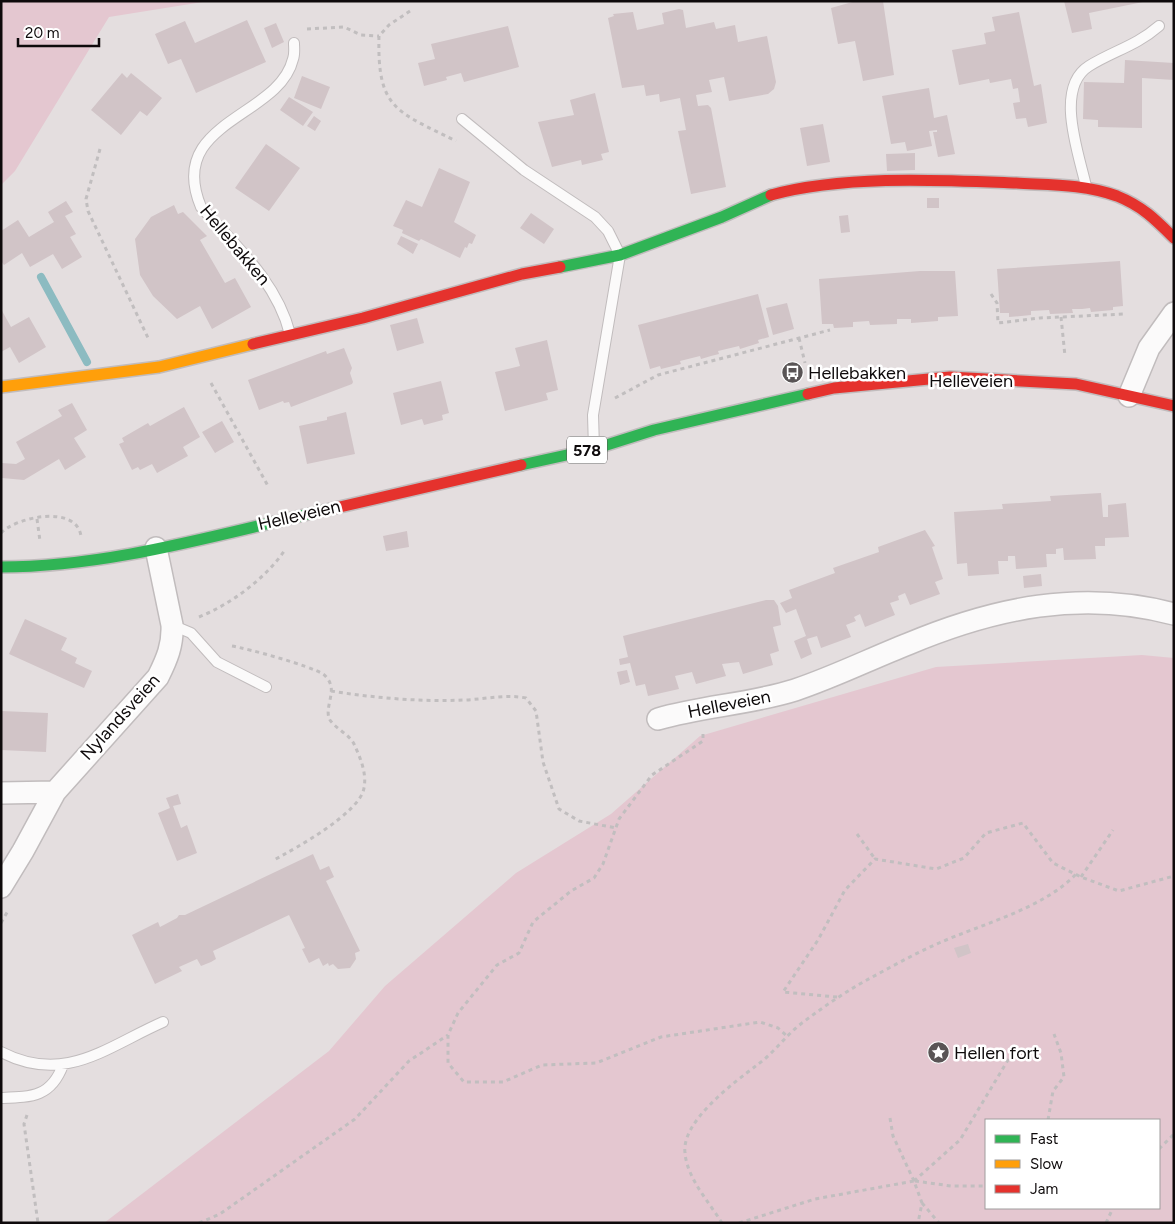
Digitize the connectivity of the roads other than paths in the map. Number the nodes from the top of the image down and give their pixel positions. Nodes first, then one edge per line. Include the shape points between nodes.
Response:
1 (1159, 26) dead end
2 (294, 44) dead end
3 (462, 119) dead end
4 (1086, 187) junction
5 (1174, 238) edge
6 (620, 255) junction
7 (1174, 313) edge
8 (290, 335) junction
9 (1, 387) edge
10 (1129, 396) junction
11 (1174, 406) edge
12 (594, 449) junction
13 (156, 548) junction
14 (1, 567) edge
15 (1174, 614) edge
16 (172, 625) junction
17 (266, 687) dead end
18 (658, 719) dead end
19 (55, 792) junction
20 (1, 793) edge
21 (1, 887) edge
22 (163, 1022) dead end
23 (1, 1052) edge
24 (63, 1065) junction
25 (1, 1098) edge

1 - 4 lane via 1134,45 1088,66 1074,82 1071,113
2 - 8 lane, Hellebakken via 294,59 278,85 225,124 209,141 195,166 194,179 201,207 268,284 285,315
3 - 6 lane via 524,170 595,217 608,231
4 - 5 street via 1142,208
4 - 6 street via 968,181 802,187 769,196
6 - 8 street via 522,274
6 - 12 lane via 593,415
7 - 10 street via 1149,348
8 - 9 street via 124,372
10 - 11 street, Helleveien / 578
10 - 12 street, Helleveien / 578 via 1076,384 950,377 834,388 654,430
12 - 13 street, Helleveien / 578
13 - 14 street, Helleveien / 578 via 86,562
13 - 16 street, Nylandsveien
15 - 18 street, Helleveien via 1087,601 1042,604 1002,612 909,643 793,691
16 - 17 lane via 191,633 217,662
16 - 19 street, Nylandsveien via 169,656 158,677
19 - 20 street
19 - 21 street, Nylandsveien
22 - 24 lane via 85,1059
23 - 24 lane via 32,1064
24 - 25 lane via 52,1085 32,1097

